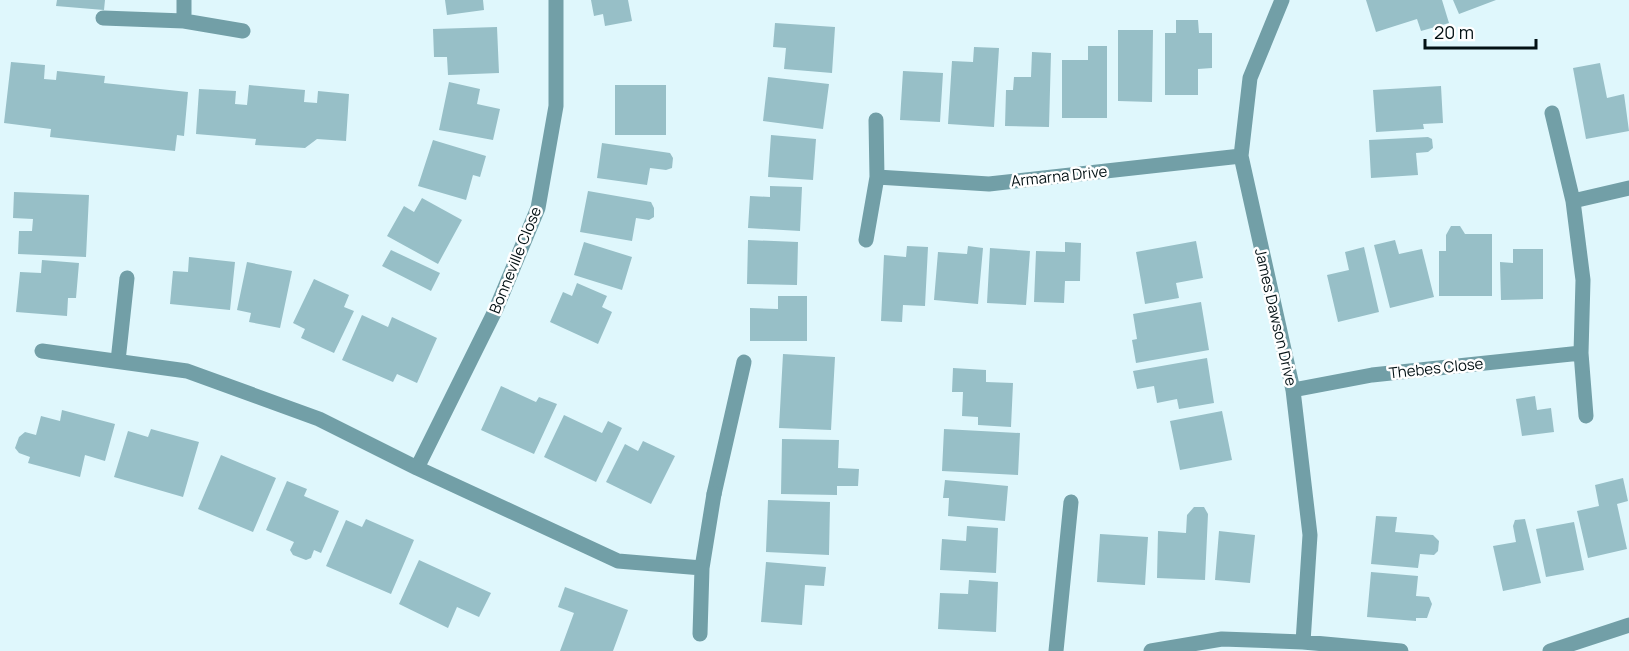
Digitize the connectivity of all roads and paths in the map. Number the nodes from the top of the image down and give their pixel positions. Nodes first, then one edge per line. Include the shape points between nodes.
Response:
1 (184, 0) edge
2 (556, 0) edge
3 (1282, 0) edge
4 (104, 18) dead end
5 (184, 21) junction
6 (243, 31) dead end
7 (1552, 113) dead end
8 (876, 120) dead end
9 (1241, 156) junction
10 (877, 177) junction
11 (1629, 188) edge
12 (1573, 201) junction
13 (866, 240) dead end
14 (128, 278) dead end
15 (42, 351) dead end
16 (1581, 353) junction
17 (118, 362) junction
18 (744, 362) dead end
19 (1293, 390) junction
20 (1586, 416) dead end
21 (417, 468) junction
22 (1071, 502) dead end
23 (702, 568) junction
24 (1629, 625) edge
25 (700, 634) dead end
26 (1304, 642) junction
27 (1569, 648) edge
28 (1056, 651) edge
29 (1151, 651) edge
30 (1401, 651) edge
31 (1550, 651) edge

1 - 5 street
2 - 21 street, Bonneville Close via 556,106 538,208 496,309
3 - 9 street, James Dawson Drive via 1250,78
4 - 5 street
5 - 6 street
7 - 12 street
8 - 10 street
9 - 10 street, Armarna Drive via 989,183
9 - 19 street, James Dawson Drive
10 - 13 street
11 - 12 street
12 - 16 street via 1583,280
14 - 17 street
15 - 17 street
16 - 19 street, Thebes Close via 1372,375
16 - 20 street
17 - 21 street via 187,370 319,419
18 - 23 street via 714,494
19 - 26 street, James Dawson Drive via 1310,536
21 - 23 street via 618,561
22 - 28 street
23 - 25 street
24 - 27 street
26 - 29 street via 1222,639
26 - 30 street
27 - 31 street

